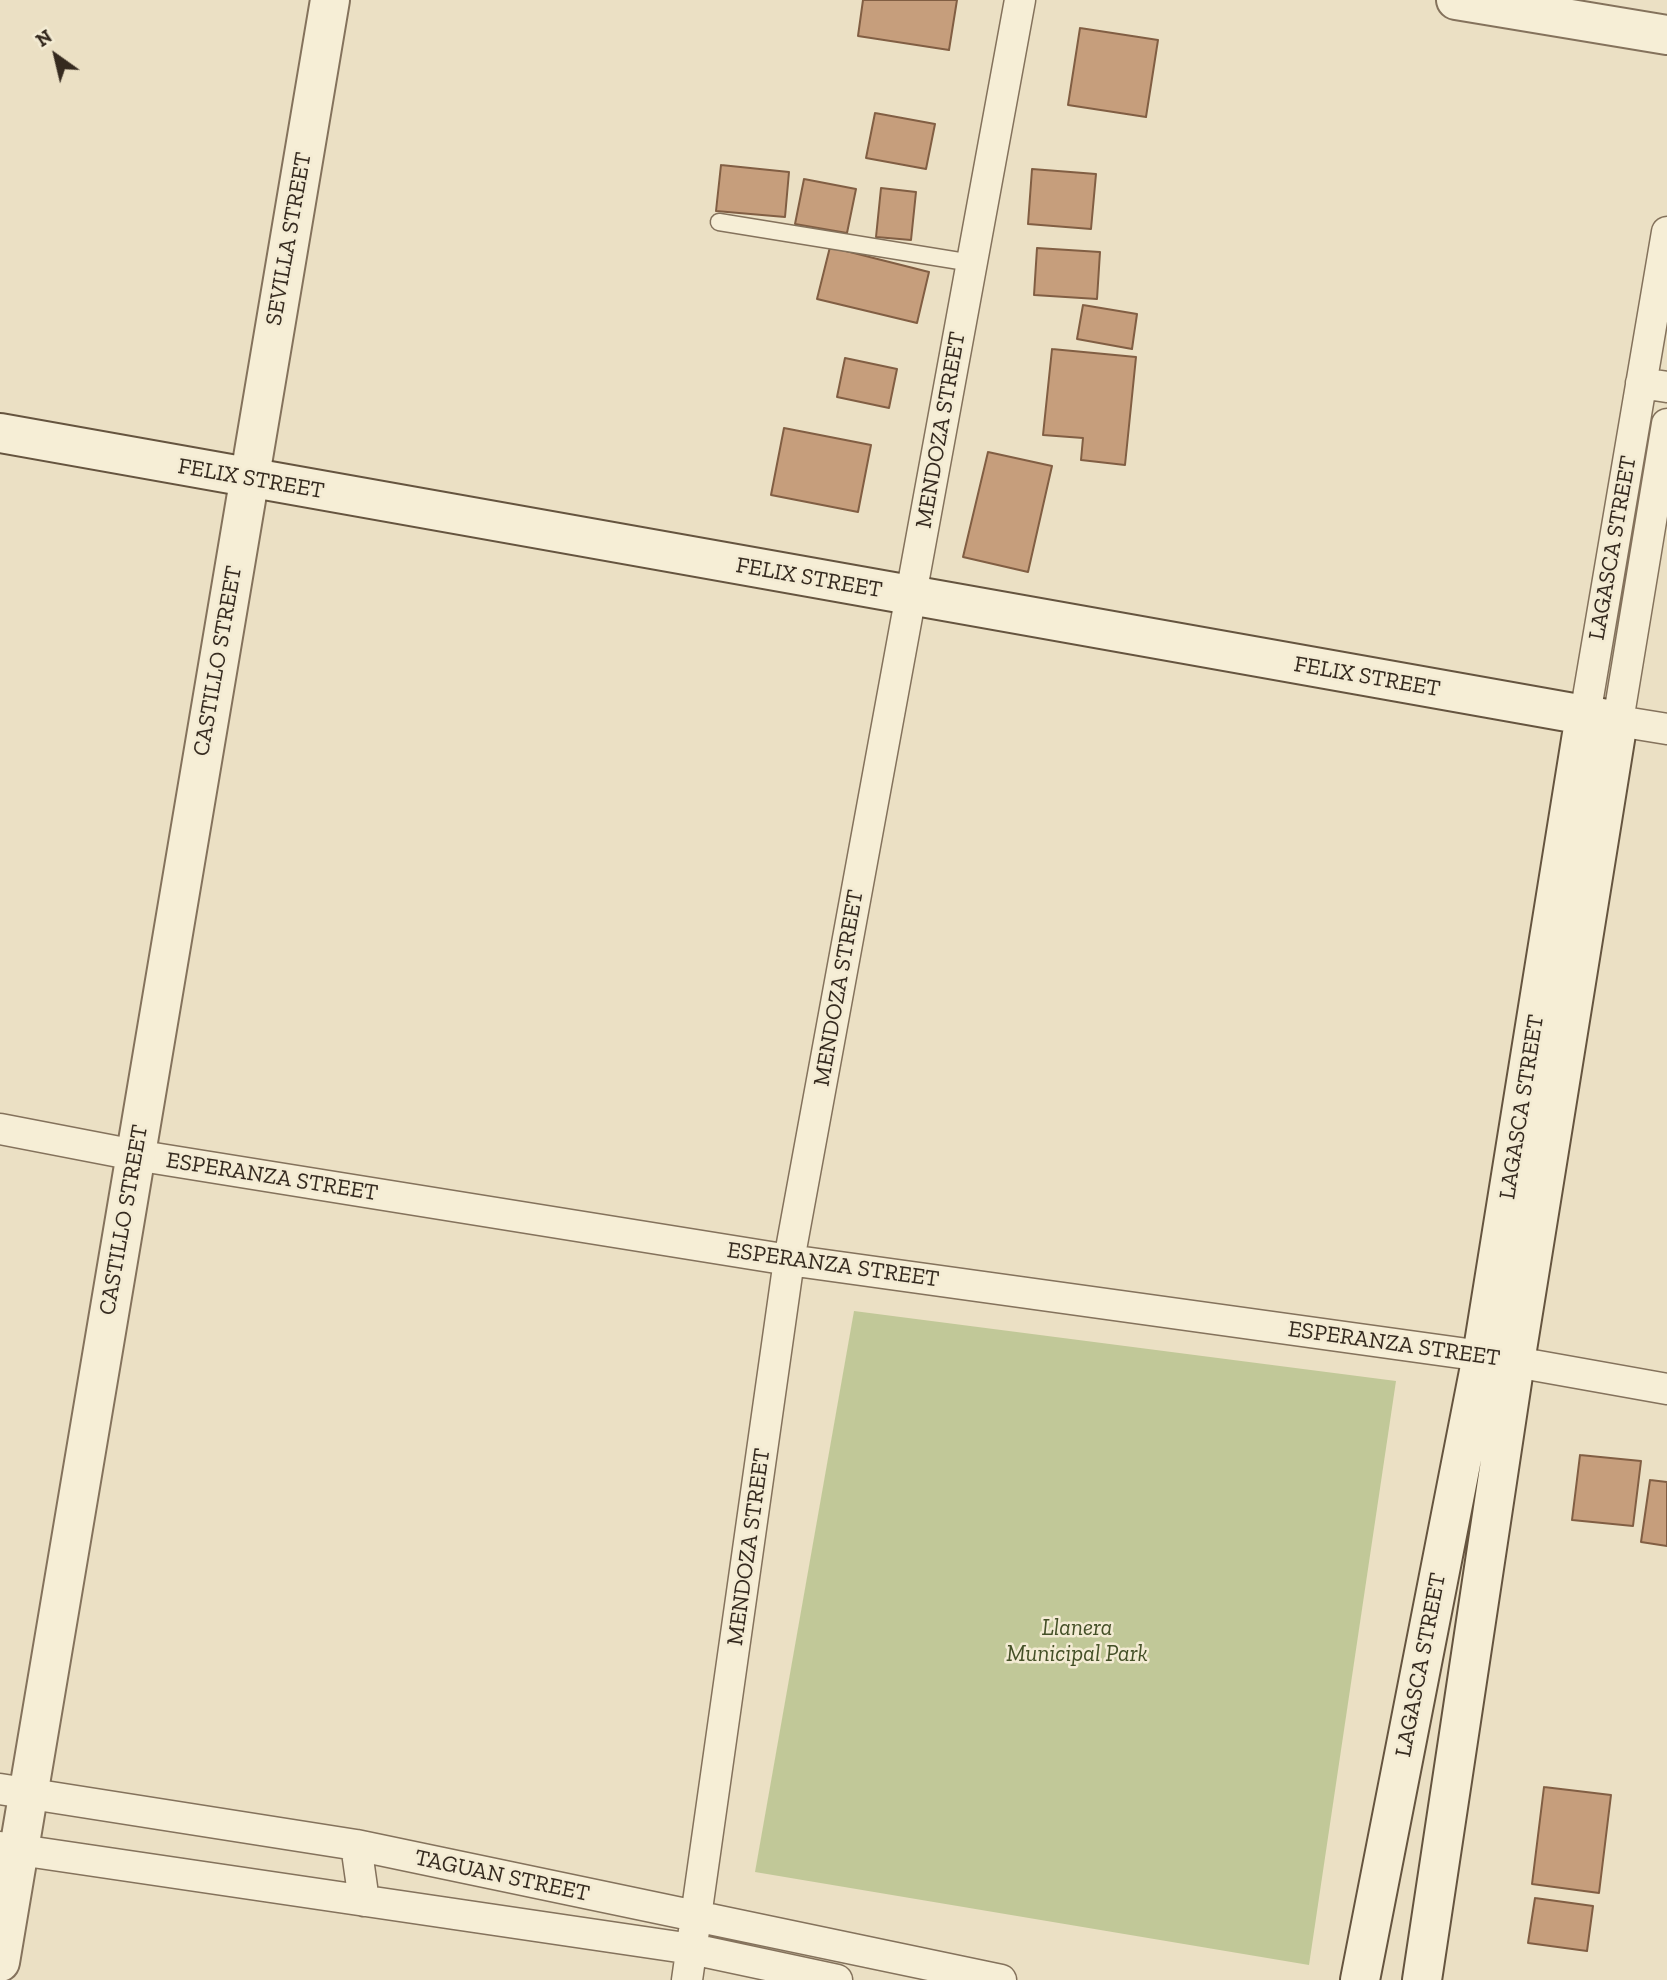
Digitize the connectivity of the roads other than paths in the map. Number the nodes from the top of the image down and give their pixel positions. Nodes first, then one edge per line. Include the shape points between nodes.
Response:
1 (330, 0) edge
2 (1020, 0) edge
3 (1456, 0) edge
4 (1667, 35) edge
5 (719, 222) dead end
6 (1667, 232) edge
7 (972, 263) junction
8 (1654, 385) edge
9 (1667, 424) edge
10 (0, 433) edge
11 (249, 478) junction
12 (911, 596) junction
13 (1602, 718) junction
14 (1667, 729) edge
15 (0, 1129) edge
16 (135, 1155) junction
17 (789, 1260) junction
18 (1499, 1359) junction
19 (1667, 1389) edge
20 (1416, 1693) junction
21 (1464, 1703) junction
22 (13, 1792) edge
23 (356, 1845) junction
24 (9, 1849) edge
25 (364, 1901) junction
26 (697, 1916) junction
27 (692, 1949) junction
28 (0, 1962) edge
29 (687, 1980) edge
30 (837, 1980) edge
31 (1001, 1980) edge
32 (1360, 1980) edge
33 (1422, 1980) edge

1 - 11 main road, SEVILLA STREET
2 - 7 street, MENDOZA STREET
3 - 4 main road
5 - 7 lane
6 - 8 street, LAGASCA STREET
7 - 12 street, MENDOZA STREET
8 - 13 street, LAGASCA STREET
9 - 13 street, LAGASCA STREET
10 - 11 main road, FELIX STREET
11 - 12 main road, FELIX STREET
11 - 16 main road, CASTILLO STREET
12 - 13 main road, FELIX STREET
12 - 17 street, MENDOZA STREET
13 - 14 street
13 - 18 main road, LAGASCA STREET
15 - 16 street, ESPERANZA STREET
16 - 17 street, ESPERANZA STREET
16 - 22 main road, CASTILLO STREET
17 - 18 street, ESPERANZA STREET
17 - 26 street, MENDOZA STREET
18 - 19 street, ESPERANZA STREET
18 - 20 main road, LAGASCA STREET
18 - 21 main road, LAGASCA STREET
20 - 21 main road
20 - 32 main road, LAGASCA STREET
21 - 33 main road, LAGASCA STREET
22 - 23 street, TAGUAN STREET
22 - 24 main road, CASTILLO STREET
23 - 25 street
23 - 26 street, TAGUAN STREET
24 - 25 street, TAGUAN STREET
24 - 28 main road, CASTILLO STREET
25 - 27 street, TAGUAN STREET
26 - 27 street, MENDOZA STREET
26 - 31 street, TAGUAN STREET
27 - 29 street, MENDOZA STREET
27 - 30 street, TAGUAN STREET

